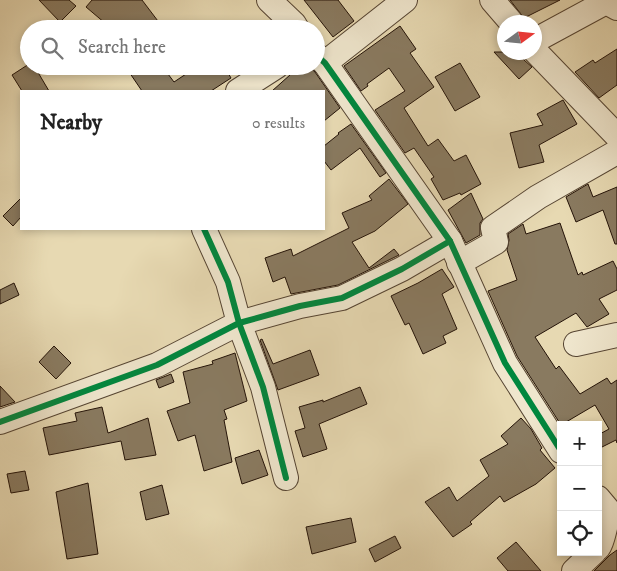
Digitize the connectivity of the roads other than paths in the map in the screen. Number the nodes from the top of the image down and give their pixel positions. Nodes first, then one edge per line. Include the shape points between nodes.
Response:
1 (269, 0) edge
2 (405, 0) edge
3 (492, 0) edge
4 (609, 3) edge
5 (505, 15) edge
6 (290, 20) edge
7 (542, 37) edge
8 (325, 56) edge
9 (542, 58) edge
10 (325, 65) edge
11 (263, 75) edge
12 (240, 90) edge
13 (617, 136) edge
14 (617, 152) edge
15 (204, 230) edge
16 (450, 241) junction
17 (459, 263) junction
18 (239, 323) junction
19 (617, 335) edge
20 (576, 344) dead end
21 (0, 422) edge
22 (557, 445) edge
23 (286, 478) dead end
24 (608, 504) edge
25 (602, 537) edge
26 (590, 556) edge
27 (574, 571) edge

1 - 6 street
2 - 8 street
3 - 5 street
4 - 7 street
9 - 13 street
10 - 16 street
11 - 12 street
14 - 17 street via 538,197 493,228 496,242
15 - 18 street via 228,282
16 - 17 street
16 - 18 street via 402,270 342,298
17 - 22 street via 504,363
18 - 21 street via 157,365
18 - 23 street via 263,387
19 - 20 street
24 - 25 street
26 - 27 street

